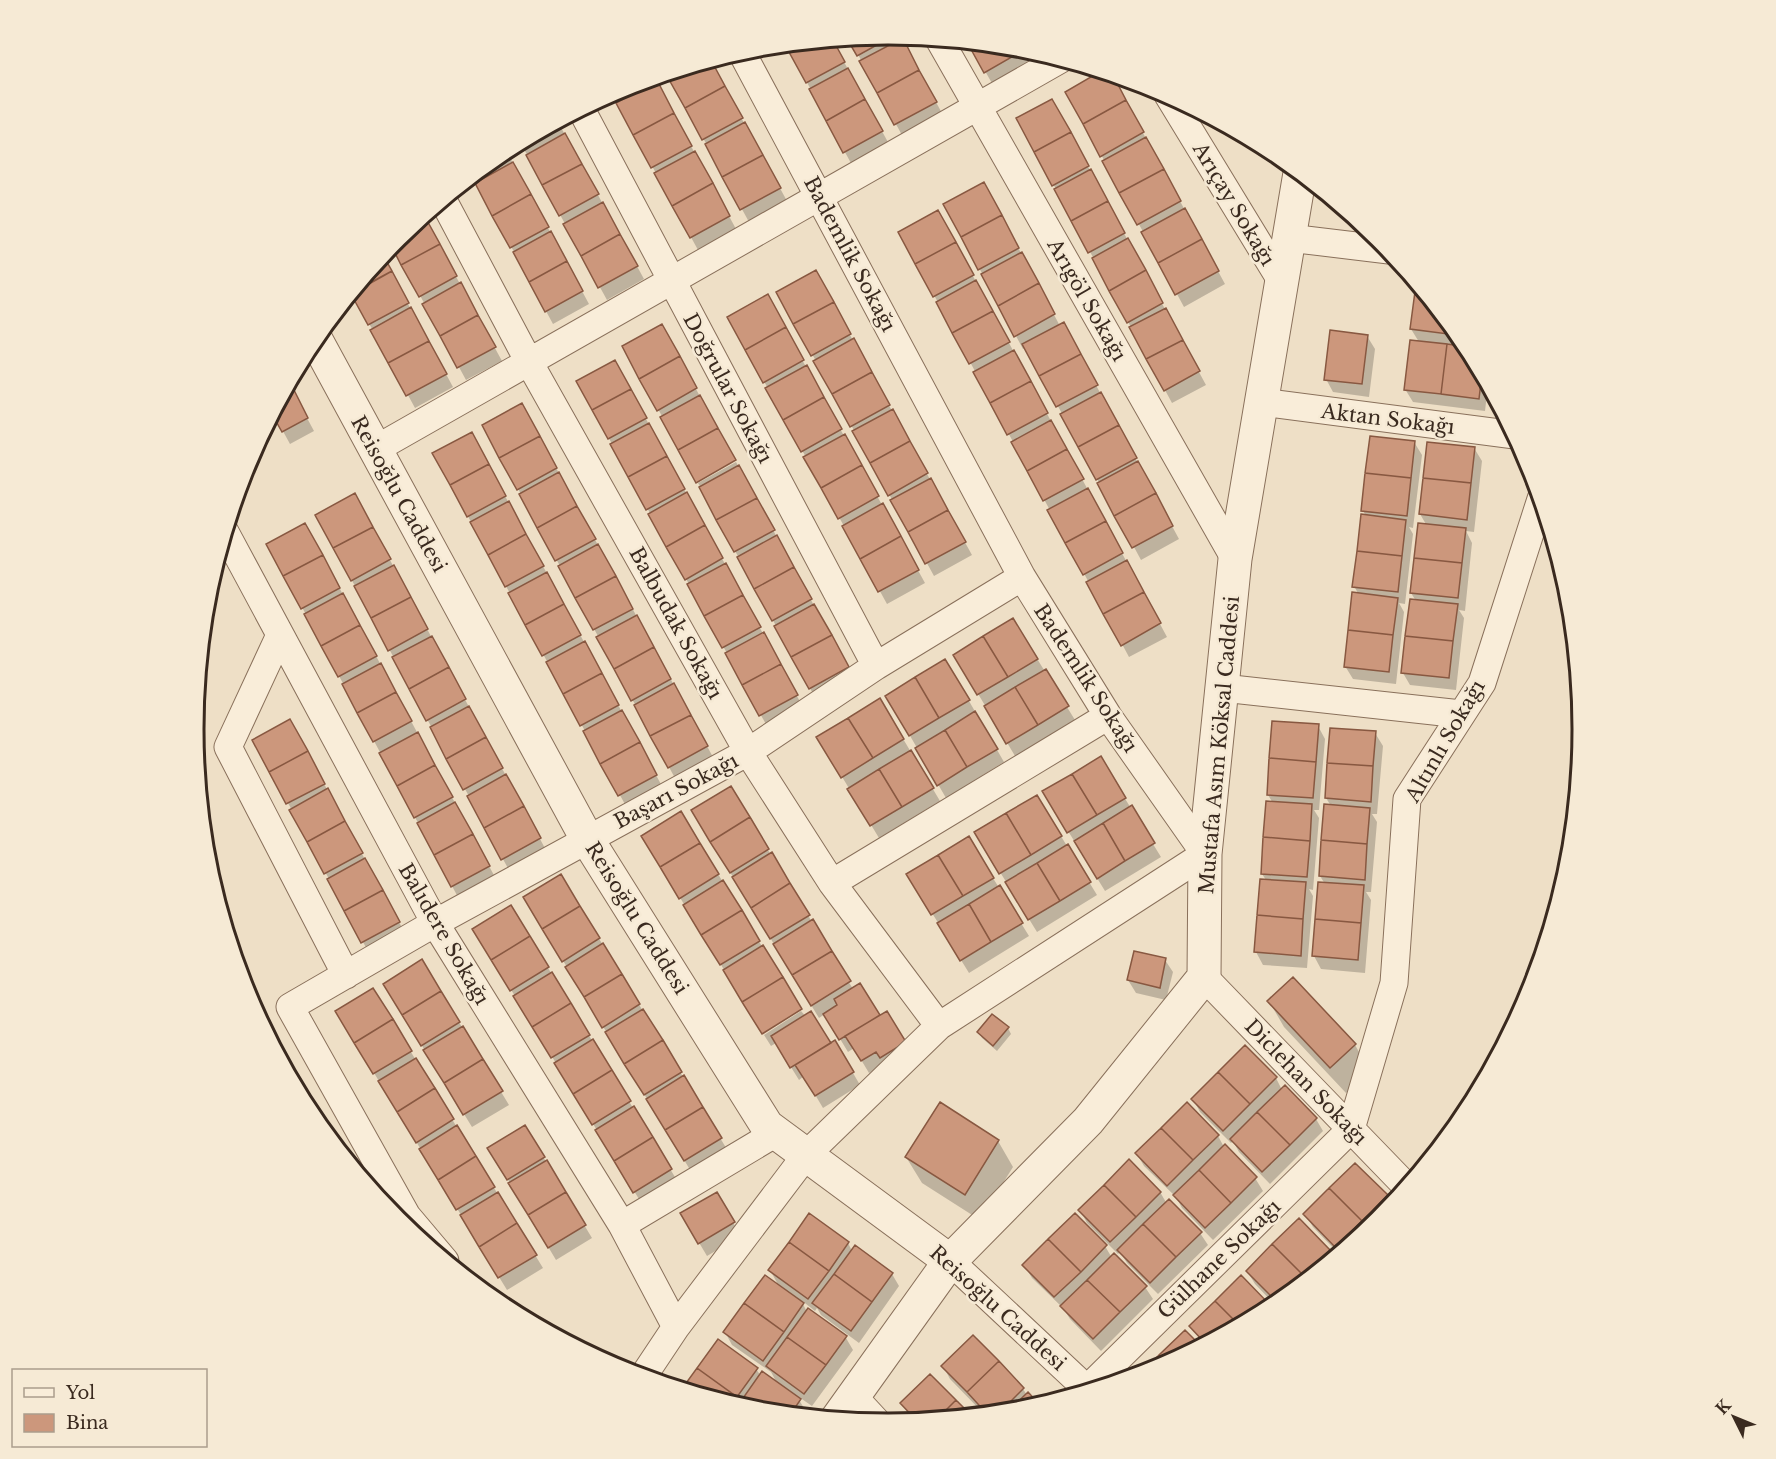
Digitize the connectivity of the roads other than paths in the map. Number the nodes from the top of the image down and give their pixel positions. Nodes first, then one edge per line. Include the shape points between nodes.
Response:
1 (944, 47) edge
2 (746, 60) edge
3 (1051, 65) edge
4 (977, 107) junction
5 (1177, 109) edge
6 (585, 116) edge
7 (1299, 181) edge
8 (819, 197) junction
9 (447, 207) edge
10 (1289, 238) junction
11 (1375, 248) edge
12 (672, 281) junction
13 (1282, 282) junction
14 (320, 348) edge
15 (529, 362) junction
16 (1262, 402) junction
17 (1505, 434) edge
18 (374, 450) junction
19 (1537, 512) edge
20 (230, 542) edge
21 (1235, 559) junction
22 (1022, 577) junction
23 (280, 634) junction
24 (876, 666) junction
25 (1223, 688) junction
26 (1461, 714) junction
27 (1108, 716) junction
28 (748, 752) junction
29 (587, 839) junction
30 (1205, 854) junction
31 (832, 882) junction
32 (435, 923) junction
33 (346, 975) junction
34 (1204, 977) junction
35 (939, 1026) junction
36 (1351, 1129) junction
37 (776, 1133) junction
38 (806, 1155) junction
39 (1402, 1182) edge
40 (410, 1219) edge
41 (622, 1225) junction
42 (951, 1260) junction
43 (676, 1327) junction
44 (647, 1370) edge
45 (1097, 1381) edge
46 (1083, 1385) edge
47 (845, 1408) edge

1 - 4 street, Arıgöl Sokağı
2 - 8 street, Bademlik Sokağı
3 - 4 street
4 - 8 street
4 - 21 street, Arıgöl Sokağı
5 - 13 street, Arıçay Sokağı
6 - 12 street, Doğrular Sokağı
7 - 10 street, Mustafa Asım Köksal Caddesi
8 - 12 street
8 - 22 street, Bademlik Sokağı
9 - 15 street, Balbudak Sokağı
10 - 11 street
10 - 13 street, Mustafa Asım Köksal Caddesi
12 - 15 street
12 - 24 street, Doğrular Sokağı
13 - 16 street, Mustafa Asım Köksal Caddesi
14 - 18 street, Reisoğlu Caddesi
15 - 18 street
15 - 28 street, Balbudak Sokağı
16 - 17 street, Aktan Sokağı
16 - 21 street, Mustafa Asım Köksal Caddesi
18 - 29 street, Reisoğlu Caddesi
19 - 26 street, Altınlı Sokağı via 1482,683
20 - 23 street, Balıdere Sokağı
21 - 25 street, Mustafa Asım Köksal Caddesi
22 - 24 street, Başarı Sokağı
22 - 27 street, Bademlik Sokağı
23 - 32 street, Balıdere Sokağı
23 - 33 street via 228,747
24 - 28 street, Başarı Sokağı
25 - 26 street
25 - 30 street, Mustafa Asım Köksal Caddesi
26 - 36 street, Altınlı Sokağı via 1407,799 1394,983
27 - 30 street, Bademlik Sokağı
27 - 31 street
28 - 29 street, Başarı Sokağı
28 - 31 street, Balbudak Sokağı
29 - 32 street, Başarı Sokağı
29 - 37 street, Reisoğlu Caddesi via 767,1126
30 - 34 street, Mustafa Asım Köksal Caddesi
30 - 35 street
31 - 35 street, Balbudak Sokağı
32 - 33 street, Başarı Sokağı
32 - 41 street, Balıdere Sokağı
33 - 40 street, Başarı Sokağı via 290,1007
34 - 36 street, Diclehan Sokağı
34 - 42 street via 1088,1121
35 - 38 street
36 - 39 street, Diclehan Sokağı
36 - 45 street, Gülhane Sokağı
37 - 38 street, Reisoğlu Caddesi
37 - 41 street
38 - 42 street, Reisoğlu Caddesi
38 - 43 street
41 - 43 street, Balıdere Sokağı
42 - 46 street, Reisoğlu Caddesi
42 - 47 street
43 - 44 street

